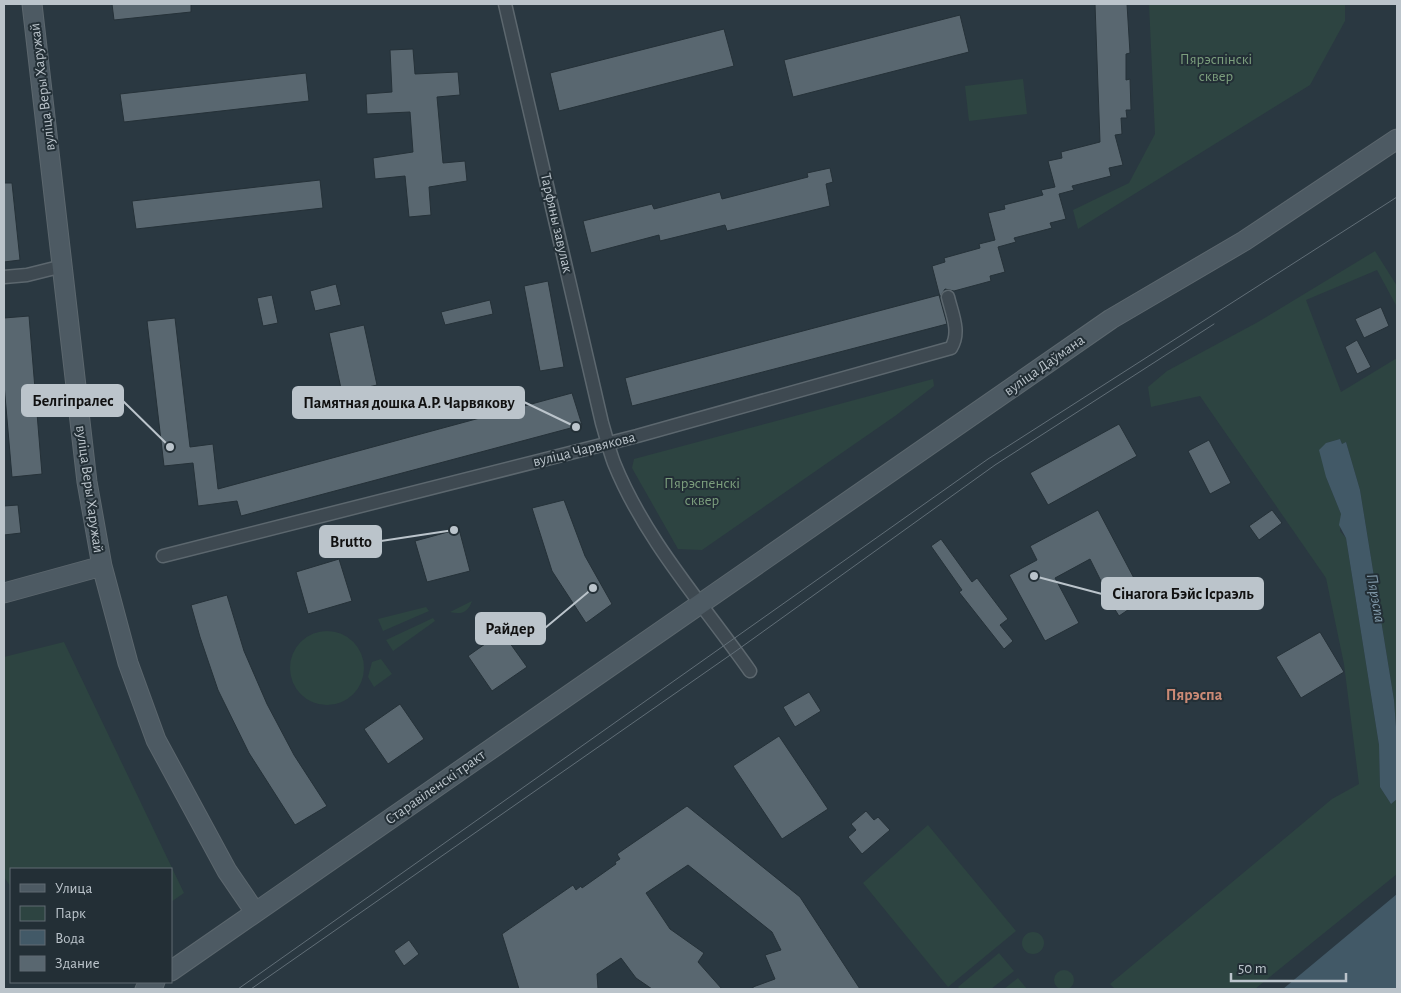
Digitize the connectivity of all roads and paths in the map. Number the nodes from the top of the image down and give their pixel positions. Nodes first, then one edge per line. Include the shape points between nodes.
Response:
1 (32, 4) edge
2 (505, 4) edge
3 (1397, 139) edge
4 (63, 266) junction
5 (4, 277) edge
6 (948, 297) dead end
7 (608, 443) junction
8 (163, 556) dead end
9 (102, 566) junction
10 (4, 593) edge
11 (700, 604) junction
12 (750, 671) dead end
13 (254, 912) junction
14 (172, 970) edge

1 - 4 main road, вуліца Веры Харужай
2 - 7 street, Тарфяны завулак
3 - 11 main road, вуліца Даўмана via 1244,241 1111,319
4 - 5 street via 27,276
4 - 9 main road, вуліца Веры Харужай via 87,482
6 - 7 street, вуліца Чарвякова via 957,329 951,348
7 - 8 street, вуліца Чарвякова
7 - 11 street, Тарфяны завулак via 614,463 647,525
9 - 10 main road
9 - 13 main road, вуліца Веры Харужай via 128,663 156,740 227,871
11 - 12 street, Тарфяны завулак
11 - 13 main road, Старавіленскі тракт
13 - 14 main road, Старавіленскі тракт

